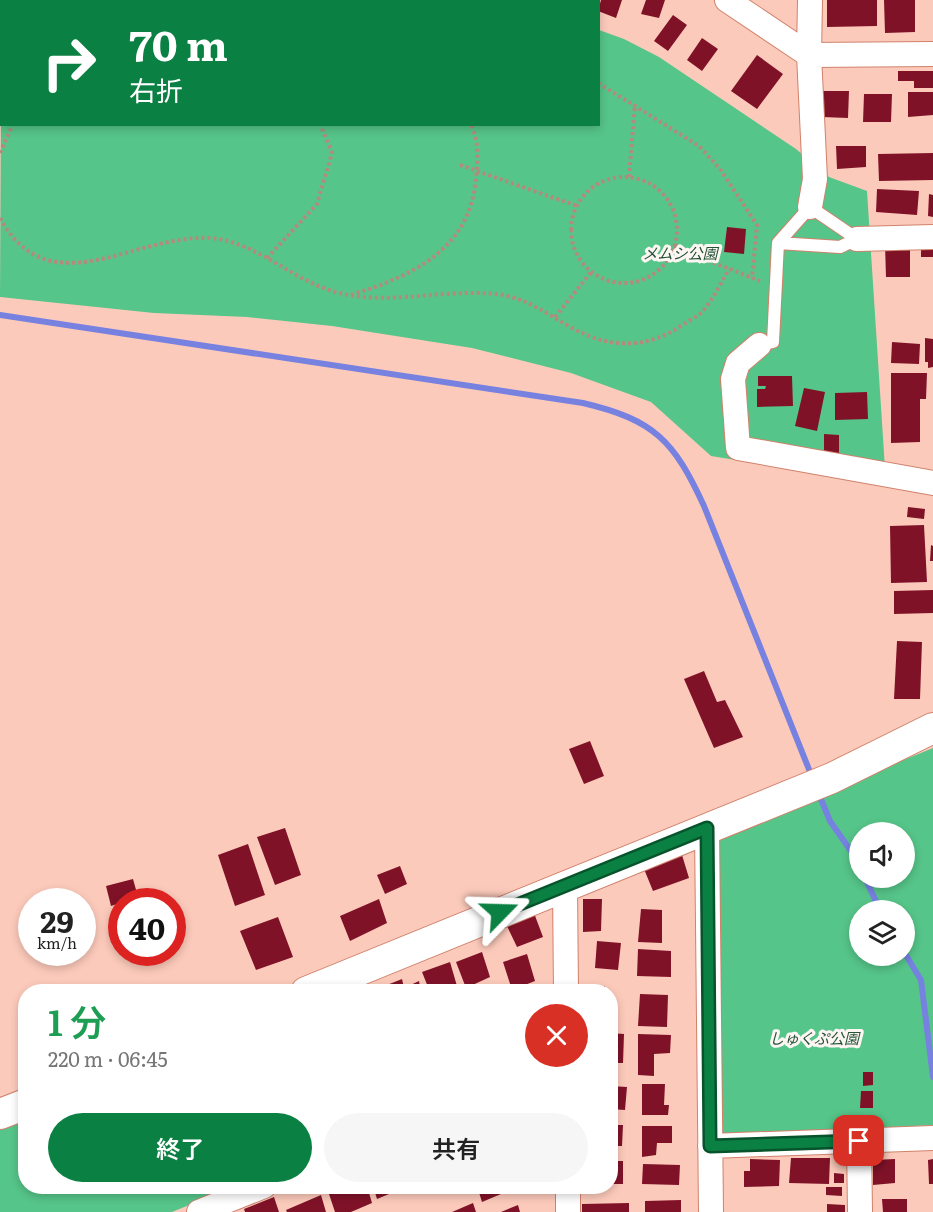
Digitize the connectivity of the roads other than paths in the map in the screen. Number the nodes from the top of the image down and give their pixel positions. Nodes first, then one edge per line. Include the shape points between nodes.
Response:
1 (727, 0) edge
2 (810, 0) edge
3 (933, 54) edge
4 (809, 55) junction
5 (810, 207) junction
6 (933, 237) edge
7 (857, 239) junction
8 (778, 243) junction
9 (759, 345) joint
10 (933, 483) edge
11 (933, 728) edge
12 (707, 828) junction
13 (565, 886) junction
14 (326, 984) edge
15 (566, 984) edge
16 (18, 1107) edge
17 (0, 1114) edge
18 (933, 1138) edge
19 (859, 1141) junction
20 (710, 1146) junction
21 (243, 1194) edge
22 (568, 1194) edge
23 (227, 1200) edge
24 (199, 1212) edge
25 (568, 1212) edge
26 (711, 1212) edge
27 (860, 1212) edge

1 - 4 street
2 - 4 street
3 - 4 street
4 - 5 street via 815,179
5 - 7 lane
5 - 8 lane
6 - 7 street
7 - 8 lane via 840,248
8 - 9 lane via 773,342
9 - 10 street via 738,363 733,379 738,448
11 - 12 street via 832,778
12 - 13 street
12 - 20 street
13 - 14 street
13 - 15 street
16 - 17 street
18 - 19 street
19 - 20 street
19 - 27 street
20 - 26 street
21 - 23 street
22 - 25 street
23 - 24 street

